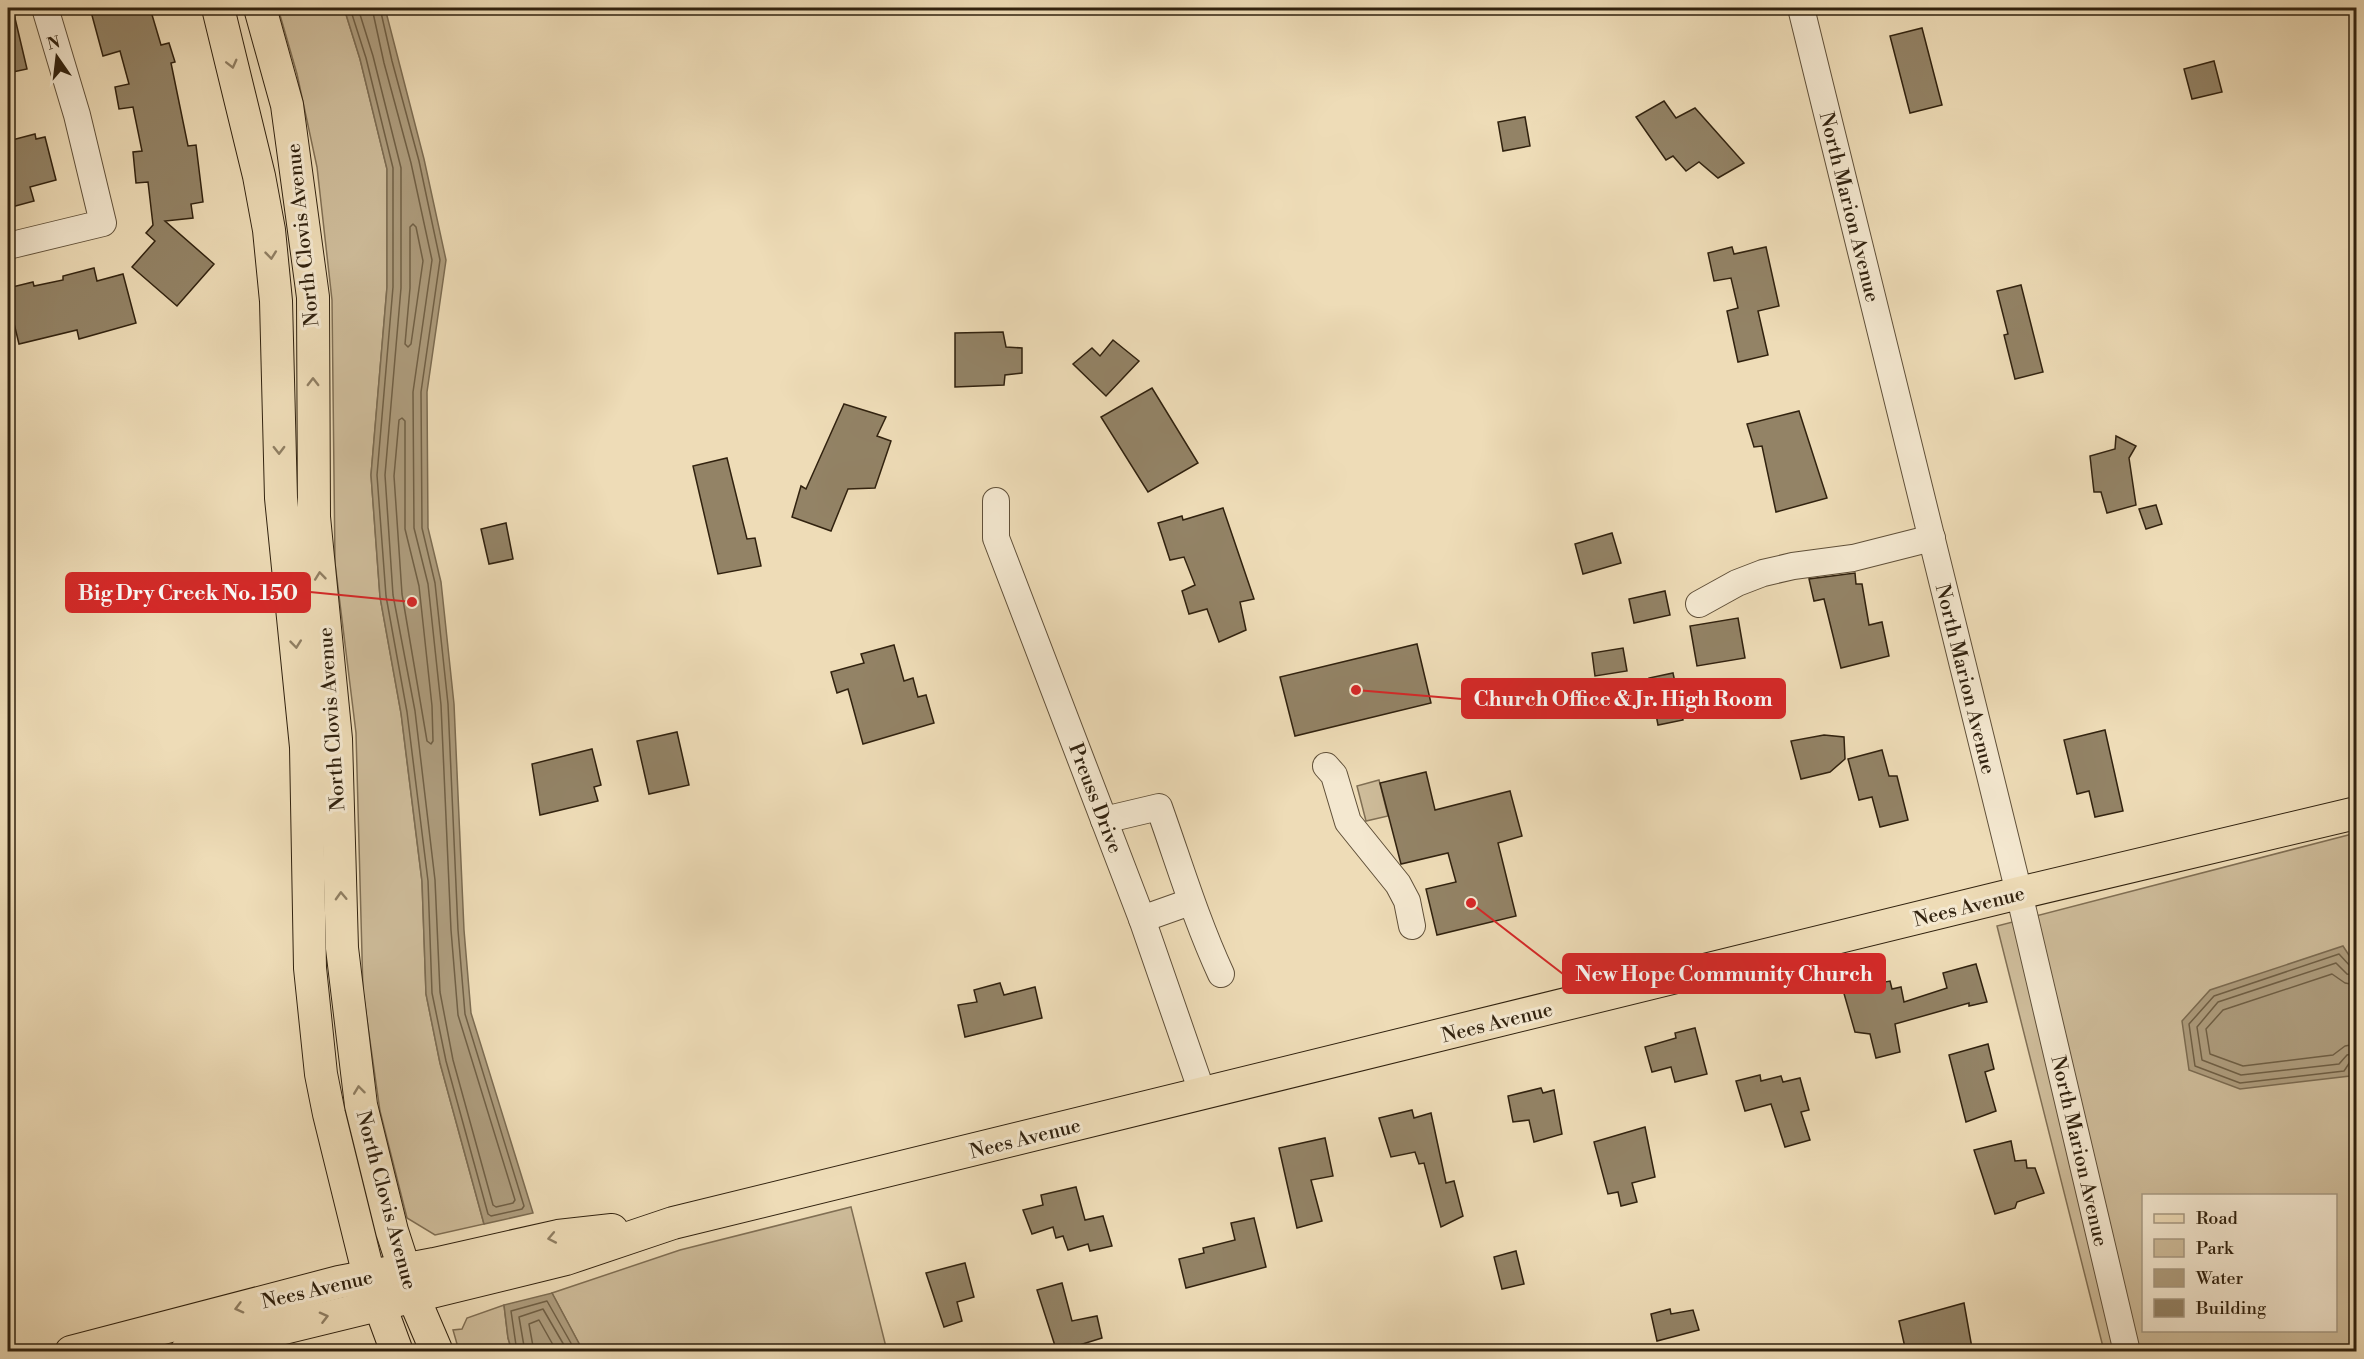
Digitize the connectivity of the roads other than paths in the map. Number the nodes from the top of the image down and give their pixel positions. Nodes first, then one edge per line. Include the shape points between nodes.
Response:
1 (45, 8) edge
2 (218, 8) edge
3 (260, 8) edge
4 (1801, 8) edge
5 (8, 246) edge
6 (996, 501) dead end
7 (1932, 538) junction
8 (1698, 604) dead end
9 (1326, 766) dead end
10 (2356, 813) edge
11 (1104, 820) junction
12 (2019, 893) junction
13 (1190, 902) junction
14 (1142, 919) junction
15 (1412, 927) dead end
16 (1221, 974) dead end
17 (1203, 1095) junction
18 (409, 1282) junction
19 (374, 1290) junction
20 (71, 1352) edge
21 (186, 1352) edge
22 (397, 1352) edge
23 (437, 1352) edge
24 (2127, 1352) edge

1 - 5 street via 77,115 103,223
2 -> 19 main road, North Clovis Avenue via 259,176 276,301 281,498 306,747 312,1002 328,1114
18 -> 3 main road, North Clovis Avenue via 392,1231 361,1105 344,959 336,739 314,517 313,297 287,105
4 - 7 street, North Marion Avenue
6 - 11 street, Preuss Drive via 996,538
7 - 8 street via 1854,558 1763,573
7 - 12 street, North Marion Avenue
9 - 15 street via 1334,775 1348,822 1407,900
10 - 12 main road, Nees Avenue
11 - 13 street via 1159,807
11 - 14 street, Preuss Drive
12 - 17 main road, Nees Avenue
12 - 24 street, North Marion Avenue
13 - 14 street
13 - 16 street
14 - 17 street, Preuss Drive
17 - 18 main road, Nees Avenue via 673,1223 558,1236
18 - 19 main road, Nees Avenue
18 - 23 main road, North Clovis Avenue
19 -> 20 main road, Nees Avenue
21 -> 19 main road, Nees Avenue
19 - 22 main road, North Clovis Avenue

